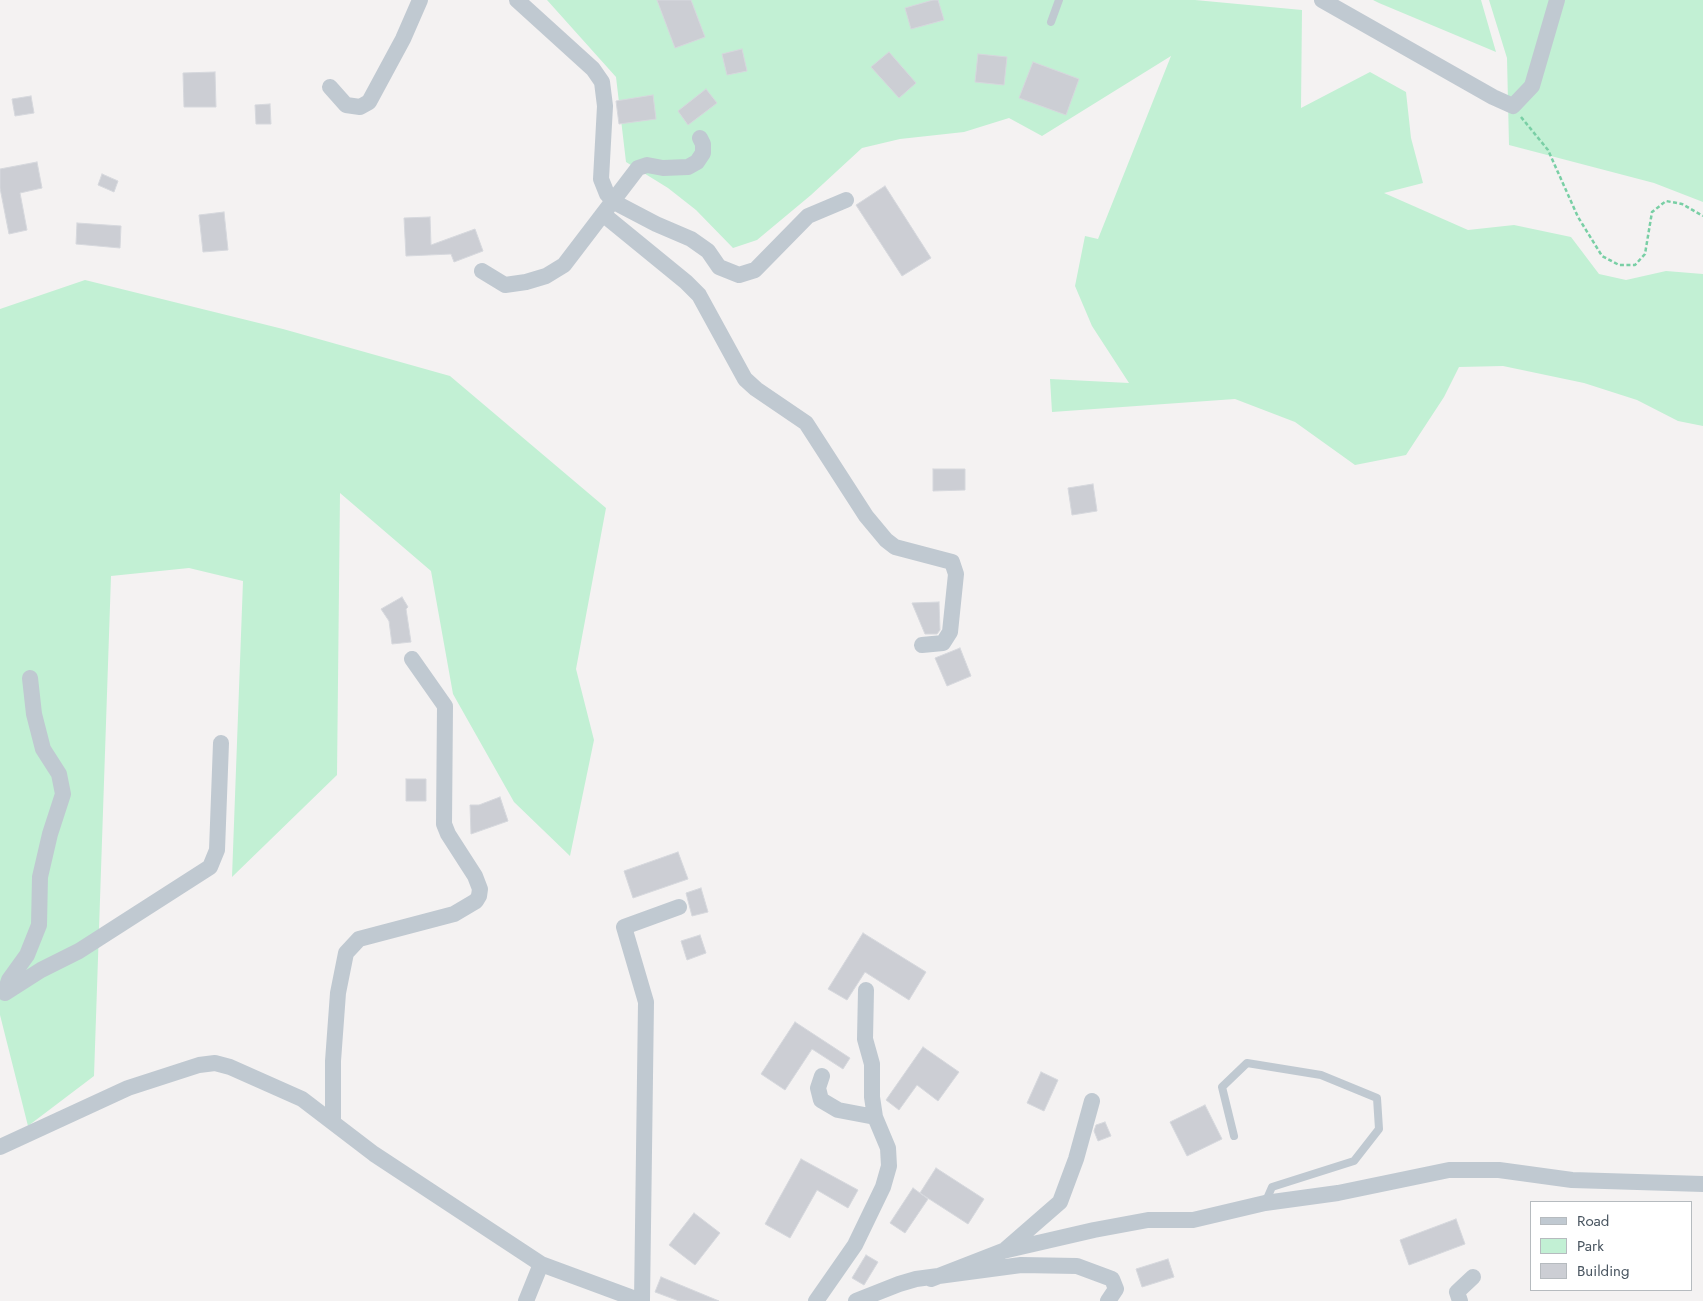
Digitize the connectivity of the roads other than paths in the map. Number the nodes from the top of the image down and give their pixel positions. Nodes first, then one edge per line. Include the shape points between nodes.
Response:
1 (420, 0) edge
2 (517, 0) edge
3 (1059, 0) edge
4 (1322, 0) edge
5 (1557, 0) edge
6 (1051, 22) dead end
7 (330, 87) dead end
8 (700, 138) dead end
9 (846, 200) dead end
10 (614, 202) junction
11 (604, 216) junction
12 (482, 271) dead end
13 (922, 645) dead end
14 (412, 659) dead end
15 (30, 678) dead end
16 (221, 743) dead end
17 (679, 907) dead end
18 (866, 990) dead end
19 (2, 995) edge
20 (822, 1076) dead end
21 (1092, 1101) dead end
22 (875, 1117) junction
23 (333, 1122) junction
24 (1234, 1136) dead end
25 (0, 1147) edge
26 (1703, 1184) edge
27 (1265, 1203) junction
28 (1003, 1251) junction
29 (541, 1264) junction
30 (1473, 1278) dead end
31 (931, 1279) junction
32 (526, 1301) edge
33 (641, 1301) edge
34 (816, 1301) edge
35 (856, 1301) edge
36 (1108, 1301) edge
37 (1460, 1301) edge

1 - 7 street via 369,102 360,107 346,105
2 - 10 street via 594,70 602,82 606,95 601,178 603,188
3 - 6 lane
4 - 5 street via 1512,106 1532,86
8 - 10 street via 703,153 697,162 688,167 647,165 638,168
9 - 10 street via 808,216 755,270 739,275 719,267 708,251 691,239
10 - 11 street
11 - 12 street via 564,265 546,276 505,285
11 - 13 street via 699,295 745,379 806,423 866,516 886,540 895,547 952,562 956,574 950,632 942,643
14 - 23 street via 445,706 444,824 475,876 479,896 454,914 359,939 346,952 338,992
15 - 19 street via 34,714 43,749 59,774 63,794 40,877 39,925 27,955 8,980
16 - 19 street via 217,850 210,867 87,946
17 - 33 street via 624,927 646,1002
18 - 22 street via 865,1039 872,1064
20 - 22 street via 818,1088 821,1100 838,1110
21 - 28 street via 1060,1202
22 - 34 street via 888,1148 883,1187 856,1245
23 - 25 street via 302,1099 215,1063 198,1065 128,1088
23 - 29 street via 374,1154
24 - 27 lane via 1222,1087 1247,1063 1321,1075 1377,1098 1379,1130 1354,1161 1272,1187
26 - 27 street via 1572,1180 1499,1170 1449,1170 1338,1194
27 - 28 street via 1193,1220 1148,1220
28 - 31 street
29 - 32 street
29 - 33 street
30 - 37 street via 1457,1292
31 - 35 street via 899,1284
31 - 36 street via 1021,1265 1077,1266 1112,1280 1116,1289

